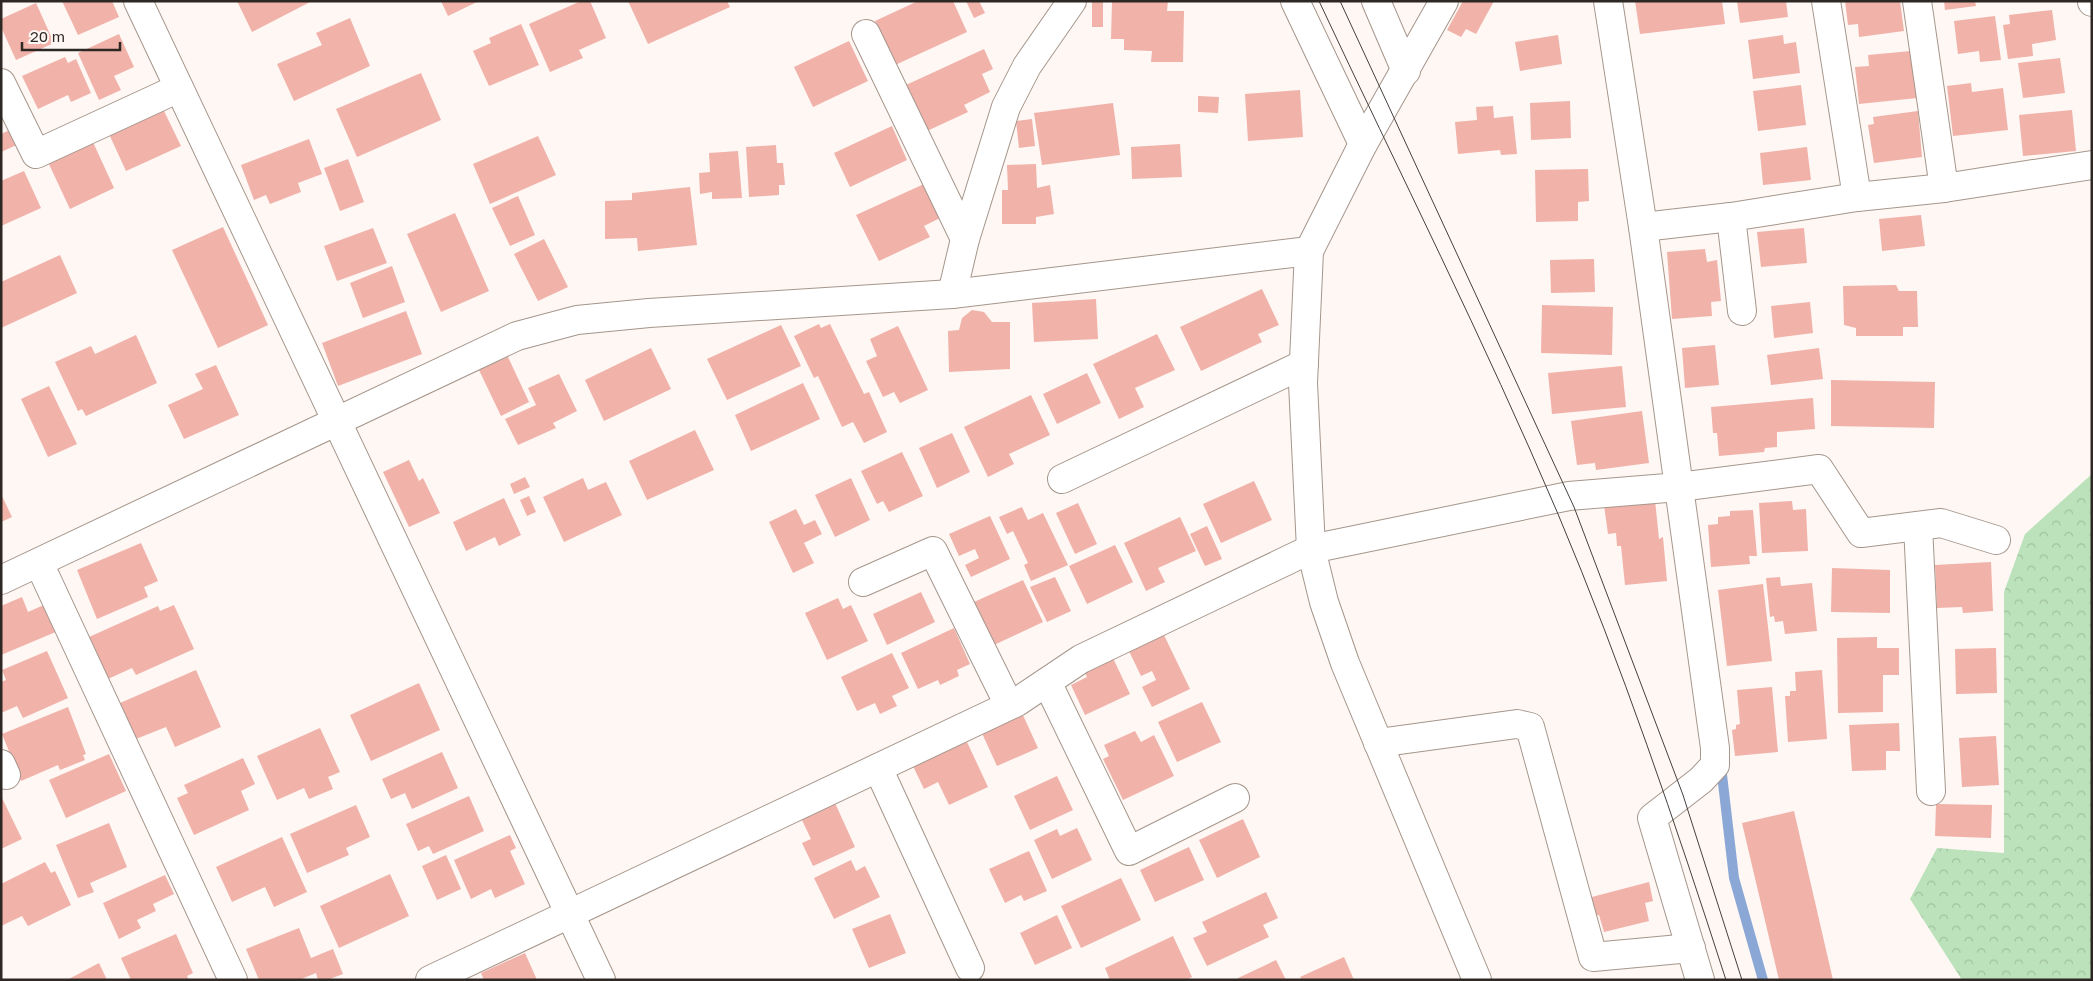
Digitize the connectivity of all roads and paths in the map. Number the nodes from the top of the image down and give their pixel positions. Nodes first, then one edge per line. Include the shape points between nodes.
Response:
1 (138, 1) edge
2 (1072, 1) edge
3 (1295, 1) edge
4 (1376, 1) edge
5 (1444, 1) edge
6 (1608, 1) edge
7 (1826, 1) edge
8 (1917, 1) edge
9 (866, 34) dead end
10 (1406, 71) junction
11 (1, 83) edge
12 (179, 88) junction
13 (1363, 144) junction
14 (2092, 165) edge
15 (1944, 188) junction
16 (1857, 197) junction
17 (1730, 217) junction
18 (1643, 227) junction
19 (966, 239) junction
20 (1309, 251) junction
21 (952, 294) junction
22 (1742, 311) dead end
23 (1304, 364) junction
24 (337, 422) junction
25 (1062, 479) dead end
26 (1679, 487) junction
27 (1918, 526) junction
28 (1996, 540) dead end
29 (1311, 549) junction
30 (39, 562) junction
31 (1, 580) edge
32 (863, 582) dead end
33 (1047, 682) junction
34 (1009, 706) junction
35 (1378, 743) junction
36 (878, 768) junction
37 (1931, 791) dead end
38 (1235, 798) dead end
39 (569, 914) junction
40 (1691, 948) junction
41 (970, 968) dead end
42 (233, 980) edge
43 (430, 980) edge
44 (601, 980) edge
45 (1478, 980) edge
46 (1700, 980) edge

1 - 12 street
2 - 19 street via 1027,66 1006,107
3 - 13 street
4 - 10 street
5 - 10 street
6 - 18 street
7 - 16 street
8 - 15 street
9 - 19 street
10 - 13 street
11 - 12 street via 36,154
12 - 24 street
13 - 20 street
14 - 15 street
15 - 16 street
16 - 17 street
17 - 18 street
17 - 22 street
18 - 26 street
19 - 21 street
20 - 21 street
20 - 23 street
21 - 24 street via 577,320 517,336
23 - 25 street
23 - 29 street via 1302,383
24 - 30 street
24 - 39 street
26 - 27 street via 1819,469 1861,533
26 - 29 street via 1569,496
26 - 40 street via 1715,765 1652,818
27 - 28 street via 1941,523
27 - 37 street
29 - 33 street via 1081,659
29 - 35 street via 1324,602 1345,663
30 - 31 street
30 - 42 street
32 - 34 street via 933,551
33 - 34 street
33 - 38 street via 1130,851
34 - 36 street
35 - 40 street via 1516,724 1530,727 1593,957
35 - 45 street
36 - 39 street
36 - 41 street
39 - 43 street
39 - 44 street
40 - 46 street

